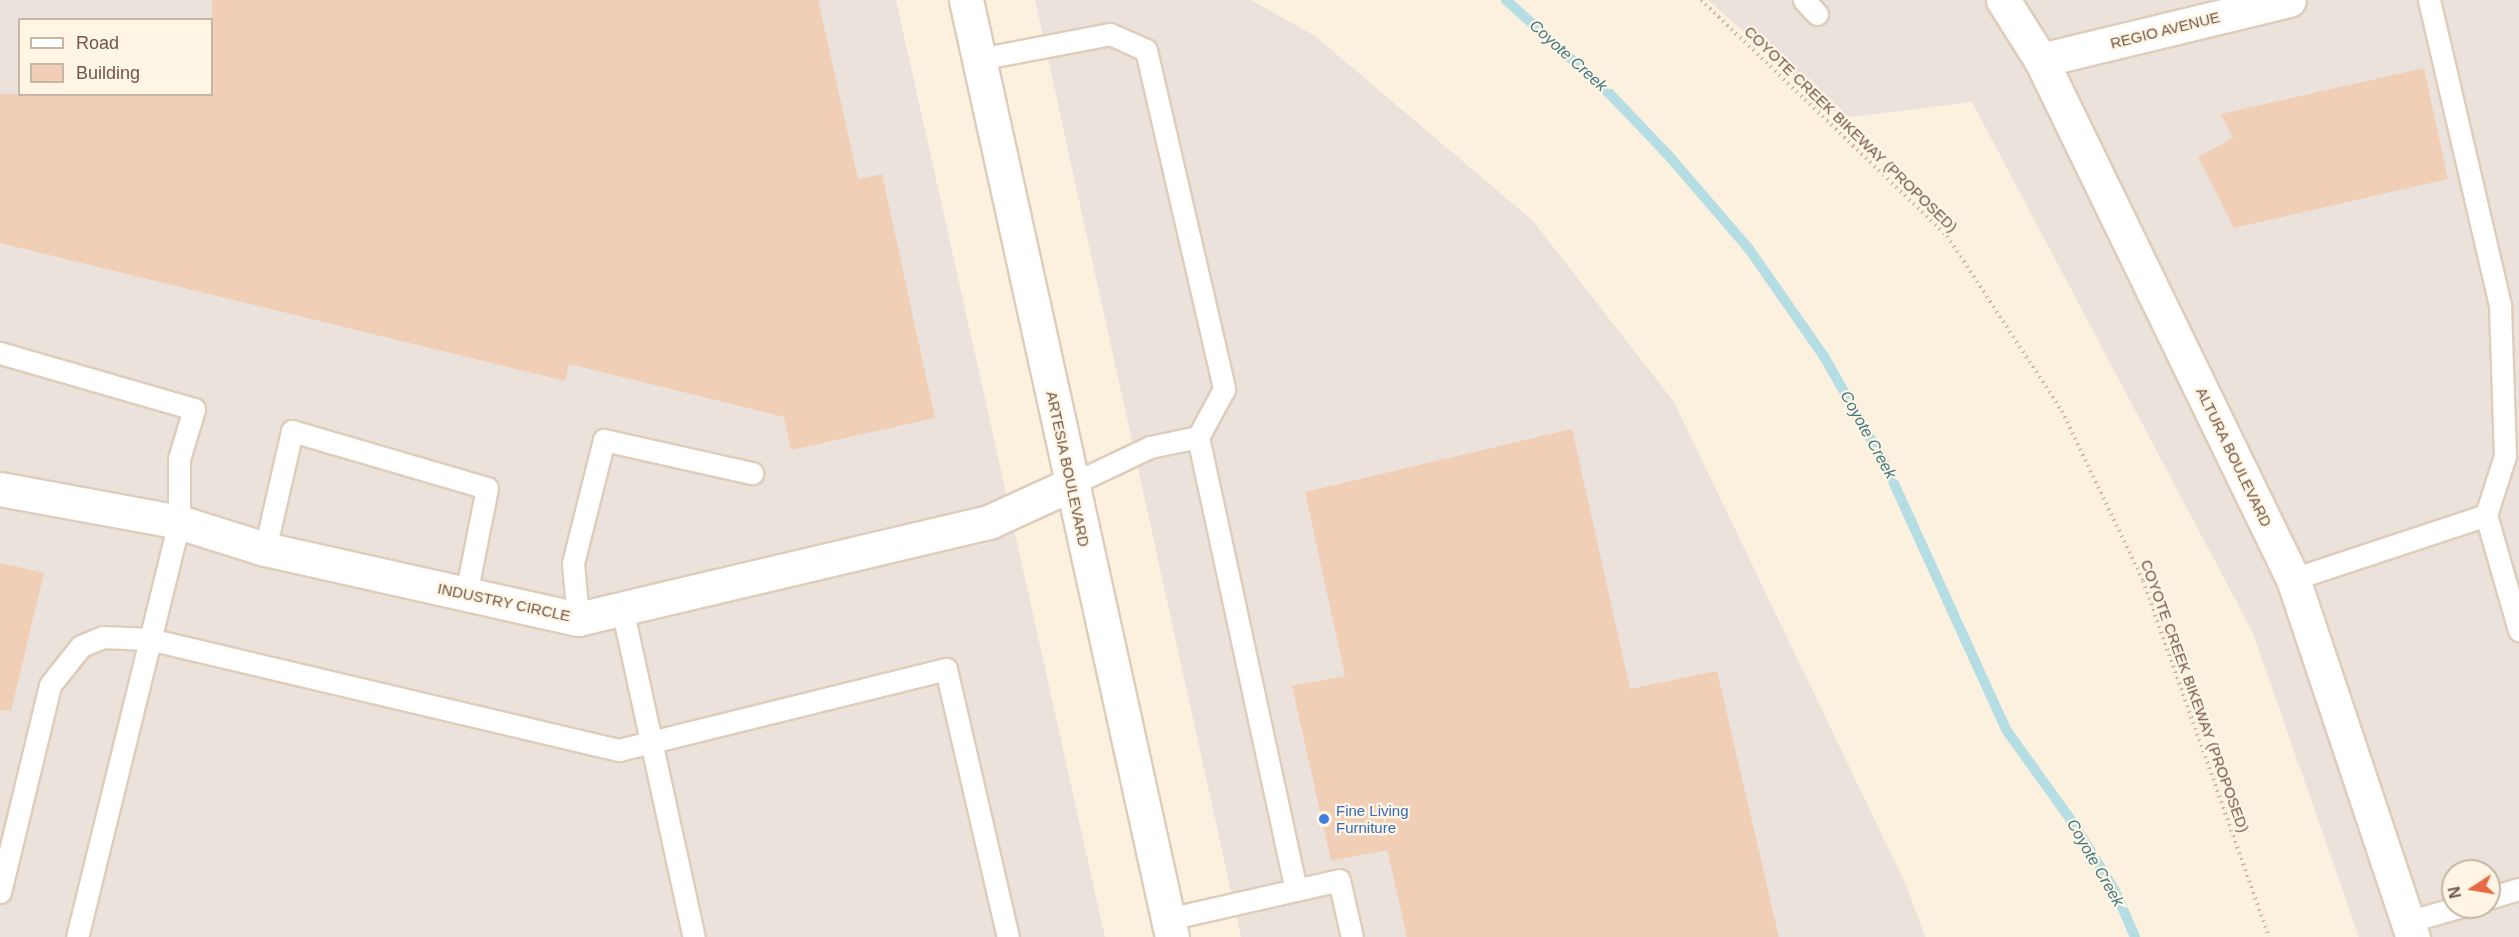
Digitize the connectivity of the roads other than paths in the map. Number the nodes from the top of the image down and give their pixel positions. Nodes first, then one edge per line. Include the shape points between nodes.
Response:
1 (966, 0) edge
2 (2003, 0) edge
3 (2289, 0) edge
4 (2429, 0) edge
5 (979, 59) junction
6 (2041, 60) junction
7 (0, 353) edge
8 (1198, 437) junction
9 (752, 473) dead end
10 (1072, 484) junction
11 (0, 489) edge
12 (2486, 515) junction
13 (179, 522) junction
14 (264, 549) junction
15 (2293, 579) junction
16 (466, 594) junction
17 (622, 608) junction
18 (578, 619) junction
19 (2519, 630) edge
20 (149, 639) junction
21 (651, 742) junction
22 (1296, 889) junction
23 (2519, 889) edge
24 (0, 892) edge
25 (2501, 894) edge
26 (2441, 915) edge
27 (1170, 928) edge
28 (2410, 930) edge
29 (77, 937) edge
30 (694, 937) edge
31 (1008, 937) edge
32 (1352, 937) edge

1 - 5 street, ARTESIA BOULEVARD
2 - 6 street, ALTURA BOULEVARD
3 - 6 street, REGIO AVENUE
4 - 12 lane via 2500,306 2505,456
5 - 8 lane via 1110,34 1146,50 1224,389
5 - 10 street, ARTESIA BOULEVARD
6 - 15 street, ALTURA BOULEVARD
7 - 13 lane via 194,409 179,459
8 - 10 lane via 1150,447
8 - 22 lane
9 - 18 lane via 604,441 573,563
10 - 17 street, INDUSTRY CIRCLE via 991,521
10 - 27 street, ARTESIA BOULEVARD
11 - 13 street, INDUSTRY CIRCLE
12 - 15 lane
12 - 19 lane
13 - 14 street, INDUSTRY CIRCLE
13 - 20 lane
14 - 16 street, INDUSTRY CIRCLE
14 - 16 lane via 292,430 487,488
15 - 28 street, ALTURA BOULEVARD
16 - 18 street, INDUSTRY CIRCLE
17 - 18 street, INDUSTRY CIRCLE
17 - 21 lane
20 - 21 lane via 619,750
20 - 24 lane via 103,637 81,646 54,677
20 - 29 lane
21 - 30 lane
21 - 31 lane via 946,669
22 - 27 lane
22 - 32 lane via 1339,880
23 - 25 lane
26 - 28 lane

